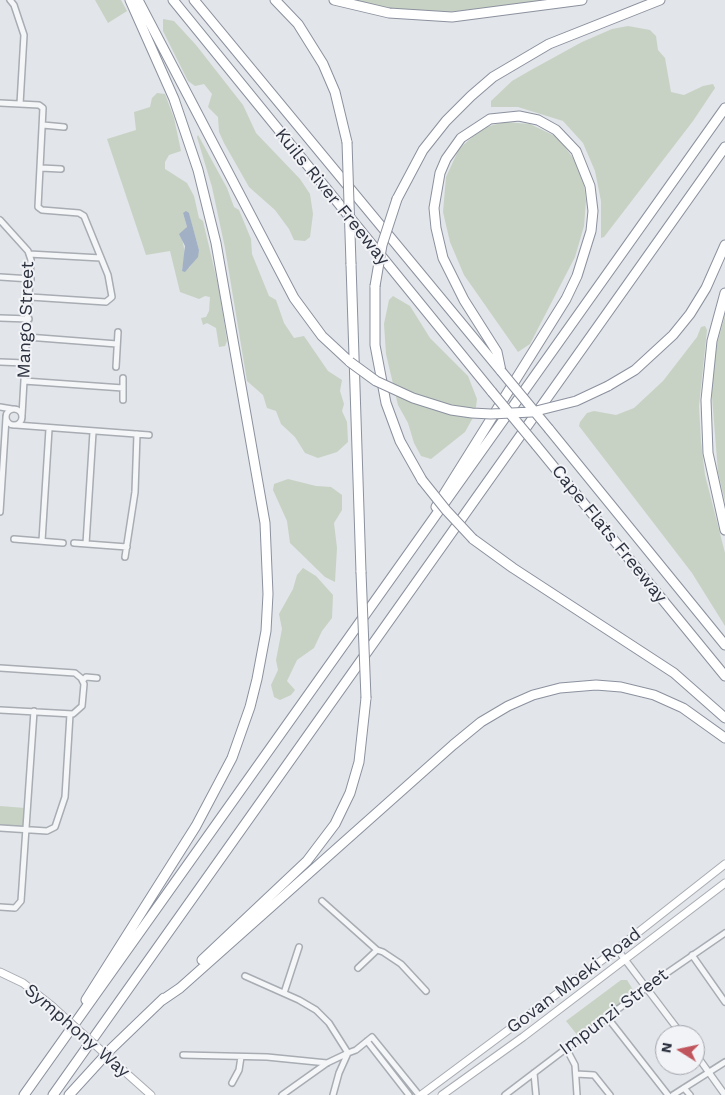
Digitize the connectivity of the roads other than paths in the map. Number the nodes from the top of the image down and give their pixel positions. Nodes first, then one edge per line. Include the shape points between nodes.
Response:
1 (10, 0) edge
2 (130, 0) edge
3 (138, 0) edge
4 (173, 0) edge
5 (194, 0) edge
6 (275, 0) edge
7 (334, 0) edge
8 (582, 0) edge
9 (660, 0) edge
10 (0, 102) edge
11 (20, 104) junction
12 (725, 108) edge
13 (43, 125) junction
14 (64, 127) dead end
15 (725, 147) edge
16 (40, 168) junction
17 (61, 169) dead end
18 (0, 220) edge
19 (2, 227) edge
20 (725, 245) edge
21 (29, 254) junction
22 (101, 258) junction
23 (0, 277) edge
24 (31, 279) junction
25 (725, 293) edge
26 (30, 297) junction
27 (0, 318) edge
28 (28, 319) junction
29 (118, 332) dead end
30 (27, 337) junction
31 (118, 344) junction
32 (0, 362) edge
33 (25, 363) junction
34 (116, 367) dead end
35 (501, 371) junction
36 (123, 378) dead end
37 (24, 381) junction
38 (123, 388) junction
39 (492, 392) joint
40 (123, 400) dead end
41 (23, 401) junction
42 (0, 408) edge
43 (13, 409) junction
44 (22, 416) junction
45 (6, 417) junction
46 (14, 425) junction
47 (30, 428) junction
48 (49, 429) junction
49 (93, 432) junction
50 (6, 434) junction
51 (137, 434) junction
52 (150, 435) dead end
53 (2, 449) edge
54 (1, 493) edge
55 (0, 512) edge
56 (725, 530) edge
57 (14, 539) dead end
58 (419, 540) junction
59 (42, 541) junction
60 (63, 543) dead end
61 (74, 543) dead end
62 (86, 544) junction
63 (127, 547) junction
64 (125, 558) dead end
65 (725, 644) edge
66 (0, 668) edge
67 (725, 676) edge
68 (97, 678) dead end
69 (83, 680) junction
70 (0, 710) edge
71 (34, 712) junction
72 (70, 714) junction
73 (725, 718) edge
74 (725, 738) edge
75 (0, 828) edge
76 (26, 830) junction
77 (725, 864) edge
78 (725, 883) edge
79 (322, 901) dead end
80 (0, 907) edge
81 (725, 933) edge
82 (299, 947) dead end
83 (617, 949) junction
84 (377, 950) junction
85 (692, 955) junction
86 (625, 960) junction
87 (358, 968) dead end
88 (0, 972) edge
89 (245, 976) dead end
90 (646, 987) junction
91 (426, 991) dead end
92 (284, 993) junction
93 (161, 1001) junction
94 (725, 1002) edge
95 (607, 1017) junction
96 (674, 1025) edge
97 (367, 1041) junction
98 (566, 1048) junction
99 (348, 1053) junction
100 (183, 1055) dead end
101 (241, 1057) junction
102 (327, 1062) junction
103 (725, 1062) edge
104 (394, 1064) junction
105 (705, 1066) edge
106 (388, 1068) junction
107 (534, 1073) junction
108 (710, 1073) junction
109 (576, 1074) junction
110 (232, 1083) dead end
111 (684, 1088) junction
112 (24, 1094) edge
113 (53, 1095) edge
114 (69, 1095) edge
115 (151, 1095) edge
116 (282, 1095) edge
117 (333, 1095) edge
118 (409, 1095) edge
119 (420, 1095) edge
120 (442, 1095) edge
121 (505, 1095) edge
122 (536, 1095) edge
123 (577, 1095) edge
124 (610, 1095) edge
125 (668, 1095) edge
126 (673, 1095) edge
127 (690, 1095) edge
128 (725, 1095) edge

1 - 11 street via 24,35
2 - 112 highway via 174,99 198,170 216,243 265,523 268,576 266,631 250,707 221,781 185,843
3 - 20 highway, bridge via 305,316 335,349 376,380 412,398 451,410 491,414 532,412 576,401 608,386 640,365 673,335 706,288
4 - 39 highway, Kuils River Freeway
5 - 35 highway, Kuils River Freeway
6 - 93 highway, bridge via 298,24 323,64 335,92 347,142 366,698 364,741 343,810 327,836 306,861
7 - 8 highway via 389,13 452,18
9 - 73 highway, bridge via 549,44 493,78 446,121 424,150 397,199 382,245 375,286 375,345 386,403 400,441 422,480 473,539 674,673
10 - 11 street
11 - 13 street via 42,106
12 - 58 highway
13 - 14 street
13 - 16 street
15 - 113 highway
16 - 17 street
16 - 22 street via 38,207 82,214
18 - 19 street, Mango Street
19 - 21 street, Mango Street
21 - 22 street
21 - 24 street, Mango Street
22 - 26 street via 112,295 108,301
23 - 24 street
24 - 26 street, Mango Street
25 - 56 highway via 712,341 706,400 708,454
26 - 28 street, Mango Street
27 - 28 street
28 - 30 street, Mango Street
29 - 31 street
30 - 31 street
30 - 33 street, Mango Street
31 - 34 street
32 - 33 street
33 - 37 street, Mango Street
35 - 58 highway via 497,352 464,300 444,258 434,208 440,174 460,138 490,119 518,116 538,120 556,130 579,156 590,186 593,212 589,238 566,299 442,495
35 - 65 highway, Cape Flats Freeway, bridge
36 - 38 street
37 - 38 street
37 - 41 street, Mango Street
38 - 40 street
39 - 67 highway, Cape Flats Freeway, bridge
41 - 43 street, Mango Street
41 - 44 street, Mango Street
42 - 43 street
42 - 45 street
43 - 44 street
43 - 45 street, Mango Street
44 - 46 street
44 - 47 street
45 - 46 street
45 - 50 street
46 - 47 street
46 - 50 street
47 - 48 street
48 - 49 street
48 - 59 street
49 - 51 street
49 - 62 street
50 - 53 street
51 - 52 street
51 - 63 street via 135,492
53 - 54 street
54 - 55 street
57 - 59 street
58 - 112 highway
59 - 60 street
61 - 62 street
62 - 63 street
63 - 64 street
66 - 69 street via 75,673
68 - 69 street via 86,677
69 - 72 street via 82,706 78,712
70 - 71 street
71 - 72 street
71 - 76 street
72 - 76 street via 65,797 57,824 50,831
74 - 93 highway via 683,708 654,695 621,687 566,687 508,706 453,744 180,988
75 - 76 street
76 - 80 street via 21,901 15,908
77 - 83 main road, Govan Mbeki Road
78 - 86 main road, Govan Mbeki Road
79 - 84 street
81 - 85 street, Impunzi Street
82 - 92 street
83 - 86 street
83 - 119 main road, Govan Mbeki Road
84 - 87 street
84 - 91 street via 395,958
85 - 90 street, Impunzi Street
85 - 94 street
86 - 90 street
86 - 120 main road, Govan Mbeki Road
88 - 115 main road, Symphony Way, bridge via 23,983 52,1006
89 - 92 street
90 - 95 street, Impunzi Street
90 - 96 street
92 - 99 street via 308,1004 323,1017
93 - 114 highway
95 - 98 street, Impunzi Street
95 - 125 street
97 - 99 street
97 - 104 street via 372,1037
97 - 106 street
98 - 107 street, Impunzi Street
98 - 109 street via 574,1061
99 - 102 street
99 - 117 street via 338,1073
100 - 101 street
101 - 102 street
101 - 110 street
102 - 116 street
103 - 108 street
104 - 106 street
104 - 119 street
105 - 108 street
106 - 118 street
107 - 121 street, Impunzi Street
107 - 122 street
108 - 111 street
108 - 128 street
109 - 123 street
109 - 124 street via 594,1075
111 - 126 street
111 - 127 street

